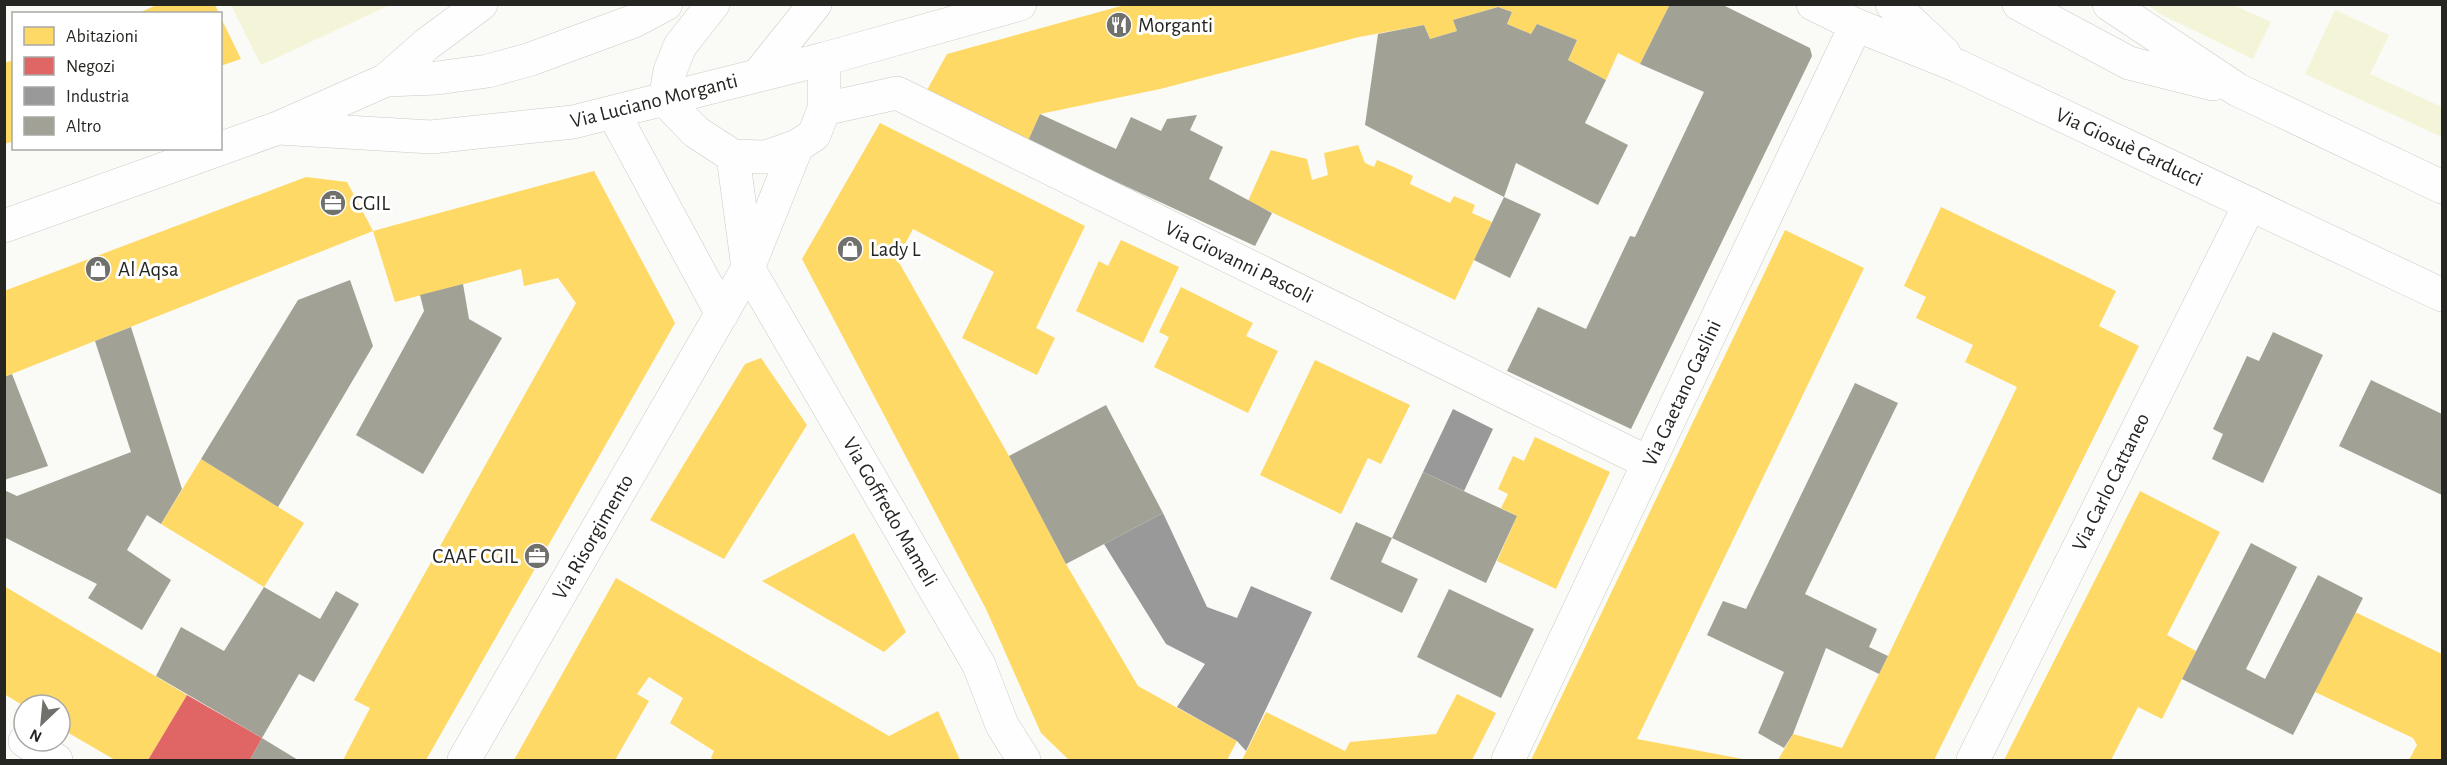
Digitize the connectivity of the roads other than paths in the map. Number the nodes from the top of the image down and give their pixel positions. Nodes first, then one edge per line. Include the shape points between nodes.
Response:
1 (481, 4) edge
2 (666, 4) edge
3 (713, 4) edge
4 (815, 4) edge
5 (822, 4) edge
6 (1020, 4) edge
7 (1813, 4) edge
8 (1892, 4) edge
9 (2019, 4) edge
10 (2109, 4) edge
11 (1856, 25) junction
12 (824, 59) junction
13 (1958, 66) junction
14 (758, 75) junction
15 (386, 80) junction
16 (2238, 90) junction
17 (665, 100) junction
18 (824, 109) junction
19 (614, 114) junction
20 (278, 128) junction
21 (797, 146) junction
22 (222, 148) edge
23 (216, 150) edge
24 (733, 156) junction
25 (2442, 187) edge
26 (2250, 204) junction
27 (4, 225) edge
28 (748, 268) junction
29 (2442, 296) edge
30 (722, 314) junction
31 (1649, 463) junction
32 (464, 760) edge
33 (1024, 760) edge
34 (1508, 760) edge
35 (1973, 760) edge

1 - 15 street
2 - 15 street via 634,21 488,70
3 - 17 street via 680,46
4 - 14 street
5 - 12 street, Via Risorgimento
6 - 12 street, Via Luciano Morganti
7 - 11 street, Via Giosuè Carducci
8 - 13 street
9 - 16 street via 2129,63
10 - 16 street
11 - 13 street, Via Giosuè Carducci
11 - 31 street, Via Gaetano Gaslini
12 - 14 street, Via Luciano Morganti
12 - 18 street, Via Risorgimento
13 - 26 street, Via Giosuè Carducci
14 - 17 street, Via Luciano Morganti
15 - 20 street
16 - 25 street
17 - 19 street, Via Luciano Morganti
17 - 24 street via 696,132
18 - 21 street, Via Risorgimento via 813,135
18 - 31 street, Via Giovanni Pascoli via 897,93
19 - 20 street, Via Luciano Morganti via 562,124 431,137
19 - 30 street
20 - 22 street
21 - 24 street, Via Risorgimento via 766,157
21 - 28 street, Via Risorgimento
23 - 27 street
24 - 28 street
26 - 29 street, Via Giosuè Carducci
26 - 35 street, Via Carlo Cattaneo
28 - 30 street, Via Risorgimento
28 - 33 street, Via Goffredo Mameli via 979,664 1002,725
30 - 32 street, Via Risorgimento
31 - 34 street, Via Gaetano Gaslini

